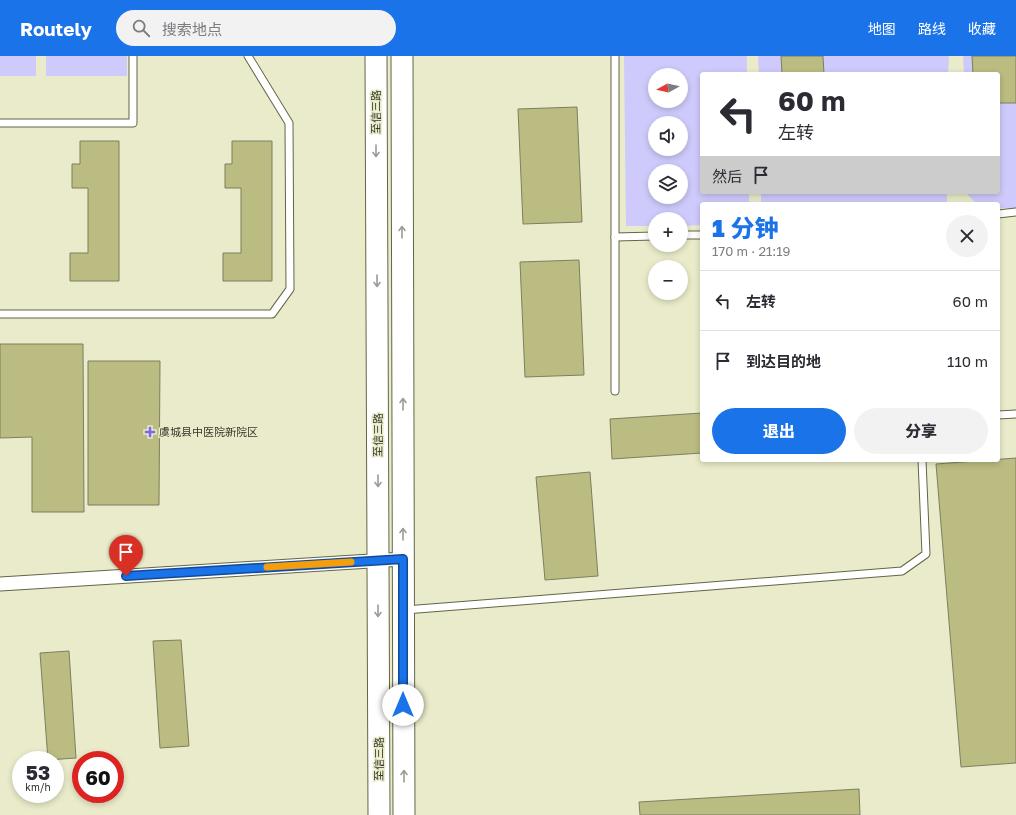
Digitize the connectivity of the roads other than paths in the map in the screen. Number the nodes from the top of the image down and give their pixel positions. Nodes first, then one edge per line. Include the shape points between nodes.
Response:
1 (133, 56) edge
2 (248, 56) edge
3 (376, 56) edge
4 (402, 56) edge
5 (615, 56) edge
6 (0, 123) edge
7 (1016, 212) edge
8 (1000, 214) edge
9 (688, 235) edge
10 (700, 235) edge
11 (648, 236) edge
12 (615, 237) junction
13 (0, 314) edge
14 (615, 391) dead end
15 (1016, 414) edge
16 (1000, 415) edge
17 (922, 462) edge
18 (403, 559) junction
19 (378, 560) junction
20 (0, 584) edge
21 (403, 610) junction
22 (379, 815) edge
23 (404, 815) edge

1 - 6 lane via 132,123
2 - 13 lane via 289,123 290,289 272,314
3 -> 19 main road, 至信三路
18 -> 4 main road
5 - 12 lane
7 - 8 lane
9 - 10 lane
11 - 12 lane
12 - 14 lane
15 - 16 lane
17 - 21 lane via 926,554 902,571
18 - 19 street
18 - 21 main road
19 - 20 street
19 -> 22 main road, 至信三路
23 -> 21 main road

